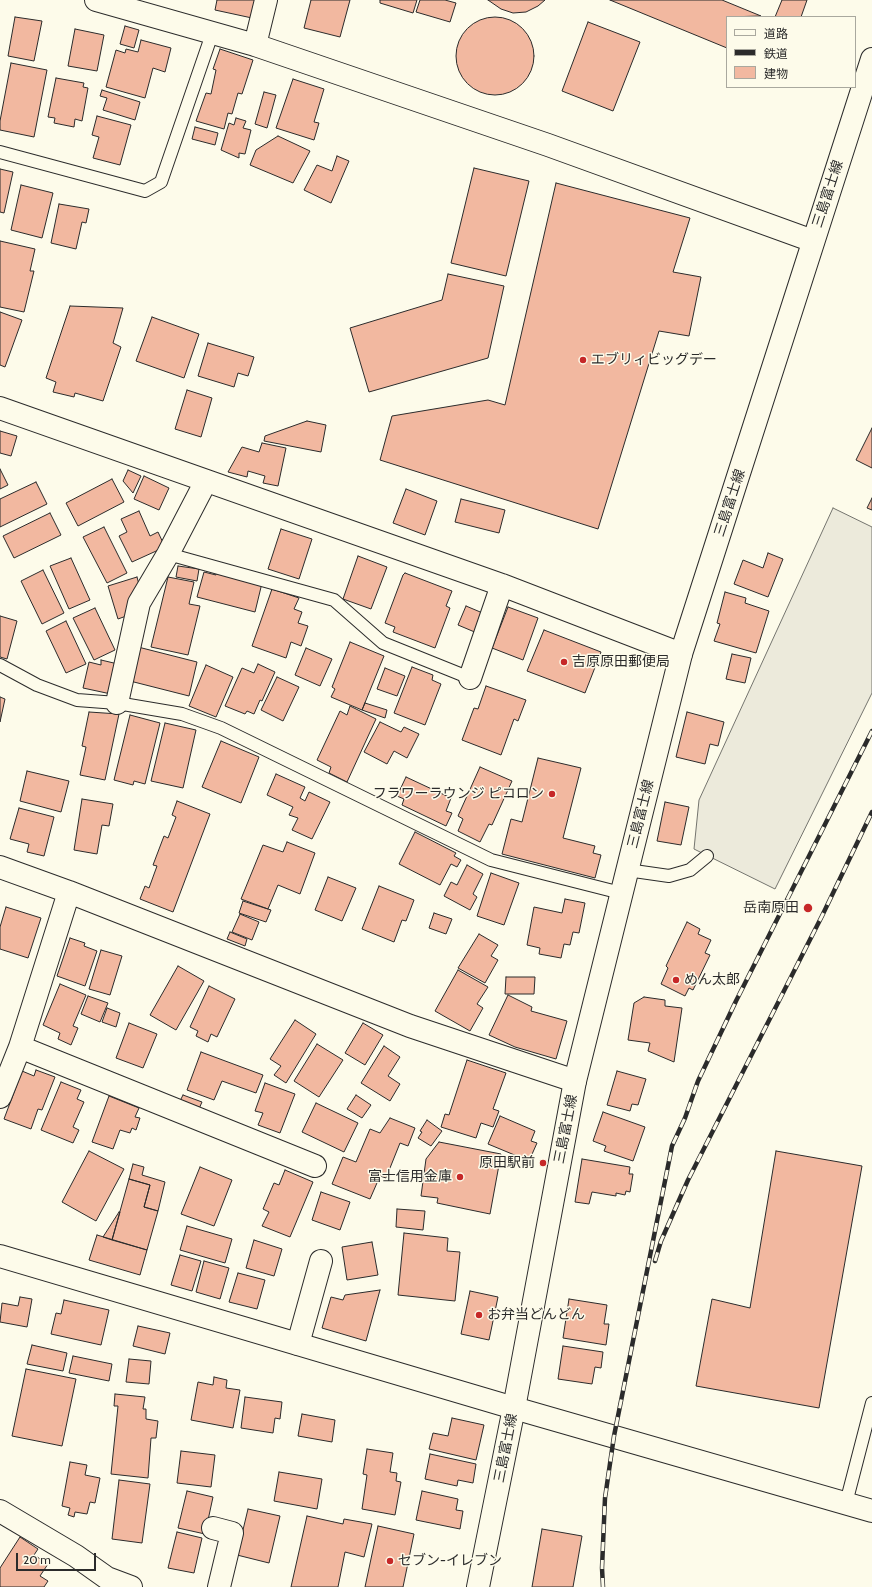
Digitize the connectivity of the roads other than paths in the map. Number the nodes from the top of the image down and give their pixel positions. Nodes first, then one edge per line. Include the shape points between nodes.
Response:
1 (96, 0) edge
2 (266, 0) edge
3 (212, 34) junction
4 (255, 45) junction
5 (872, 59) edge
6 (0, 152) edge
7 (813, 241) junction
8 (0, 408) edge
9 (206, 481) junction
10 (168, 554) junction
11 (502, 585) junction
12 (681, 654) junction
13 (0, 665) edge
14 (470, 678) joint
15 (117, 703) junction
16 (707, 856) dead end
17 (0, 867) edge
18 (627, 870) junction
19 (69, 892) junction
20 (621, 893) junction
21 (20, 1047) junction
22 (575, 1081) junction
23 (0, 1097) edge
24 (315, 1166) dead end
25 (0, 1256) edge
26 (321, 1261) dead end
27 (298, 1344) junction
28 (872, 1403) edge
29 (514, 1408) junction
30 (846, 1503) junction
31 (0, 1511) edge
32 (872, 1511) edge
33 (213, 1528) dead end
34 (102, 1583) edge
35 (131, 1587) edge
36 (218, 1587) edge
37 (478, 1587) edge

1 - 3 street
2 - 4 street
3 - 4 street
3 - 6 lane via 161,182 145,191
4 - 7 street via 548,145
5 - 7 street, 三島富士線
7 - 12 street, 三島富士線
8 - 9 street
9 - 10 street
9 - 11 street
10 - 14 lane via 334,600 384,643
10 - 15 street via 139,603
11 - 12 street
11 - 14 street
12 - 18 street, 三島富士線
13 - 15 lane via 36,685 77,700
15 - 20 lane via 182,714 221,728 491,860
16 - 18 lane via 690,870 669,876
17 - 19 street
18 - 20 street, 三島富士線
19 - 21 street
19 - 22 street via 410,1026
20 - 22 street, 三島富士線
21 - 23 street
21 - 24 street
22 - 29 street, 三島富士線
25 - 27 street
26 - 27 street
27 - 29 street
28 - 30 lane
29 - 30 street
29 - 37 street, 三島富士線
30 - 32 street
31 - 34 street via 76,1556
33 - 36 street via 232,1533
34 - 35 street

